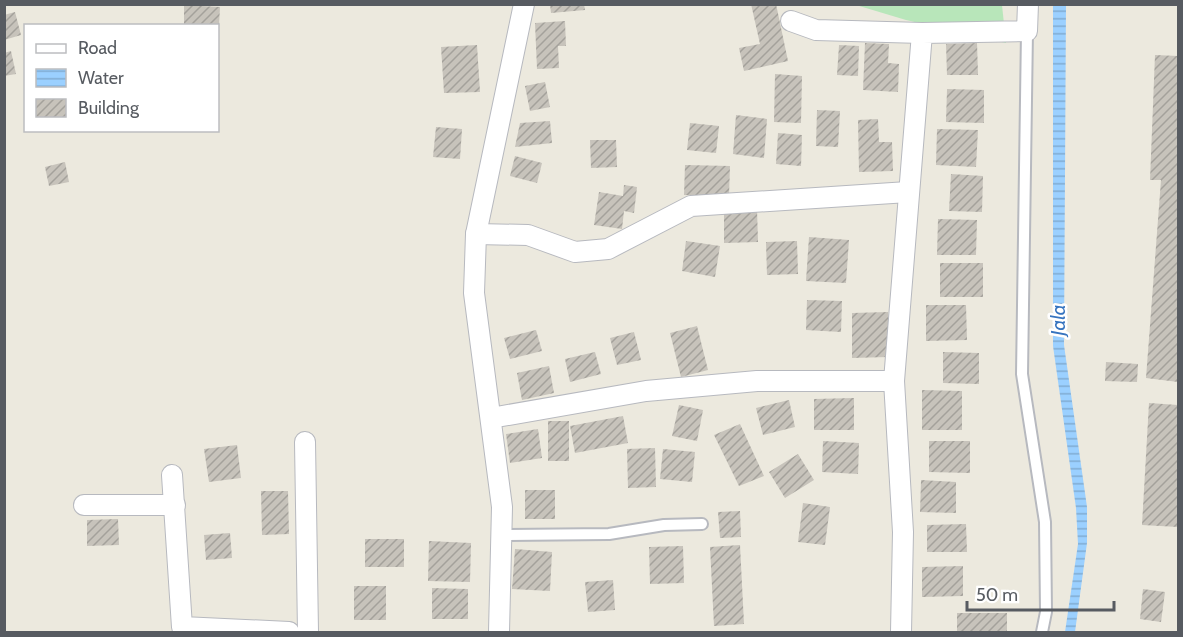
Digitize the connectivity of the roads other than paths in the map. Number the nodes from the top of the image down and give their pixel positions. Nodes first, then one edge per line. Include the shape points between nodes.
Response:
1 (524, 4) edge
2 (1028, 4) edge
3 (791, 21) dead end
4 (1027, 31) junction
5 (922, 33) junction
6 (908, 192) junction
7 (476, 234) junction
8 (894, 381) junction
9 (491, 418) junction
10 (305, 442) dead end
11 (172, 475) dead end
12 (84, 505) dead end
13 (175, 505) junction
14 (702, 524) dead end
15 (501, 536) junction
16 (289, 633) edge
17 (308, 633) edge
18 (500, 633) edge
19 (901, 633) edge
20 (1042, 633) edge

1 - 7 street
2 - 4 street
3 - 5 street via 816,30
4 - 5 street
4 - 20 lane via 1022,374 1045,522 1046,612
5 - 6 street
6 - 7 street via 690,206 608,249 575,252 528,235
6 - 8 street
7 - 9 street via 474,293
8 - 9 street via 757,381 668,389
8 - 19 street via 903,532
9 - 15 street via 502,507
10 - 17 street
11 - 13 street
12 - 13 street
13 - 16 street via 182,627
14 - 15 lane via 664,525 609,534
15 - 18 street

